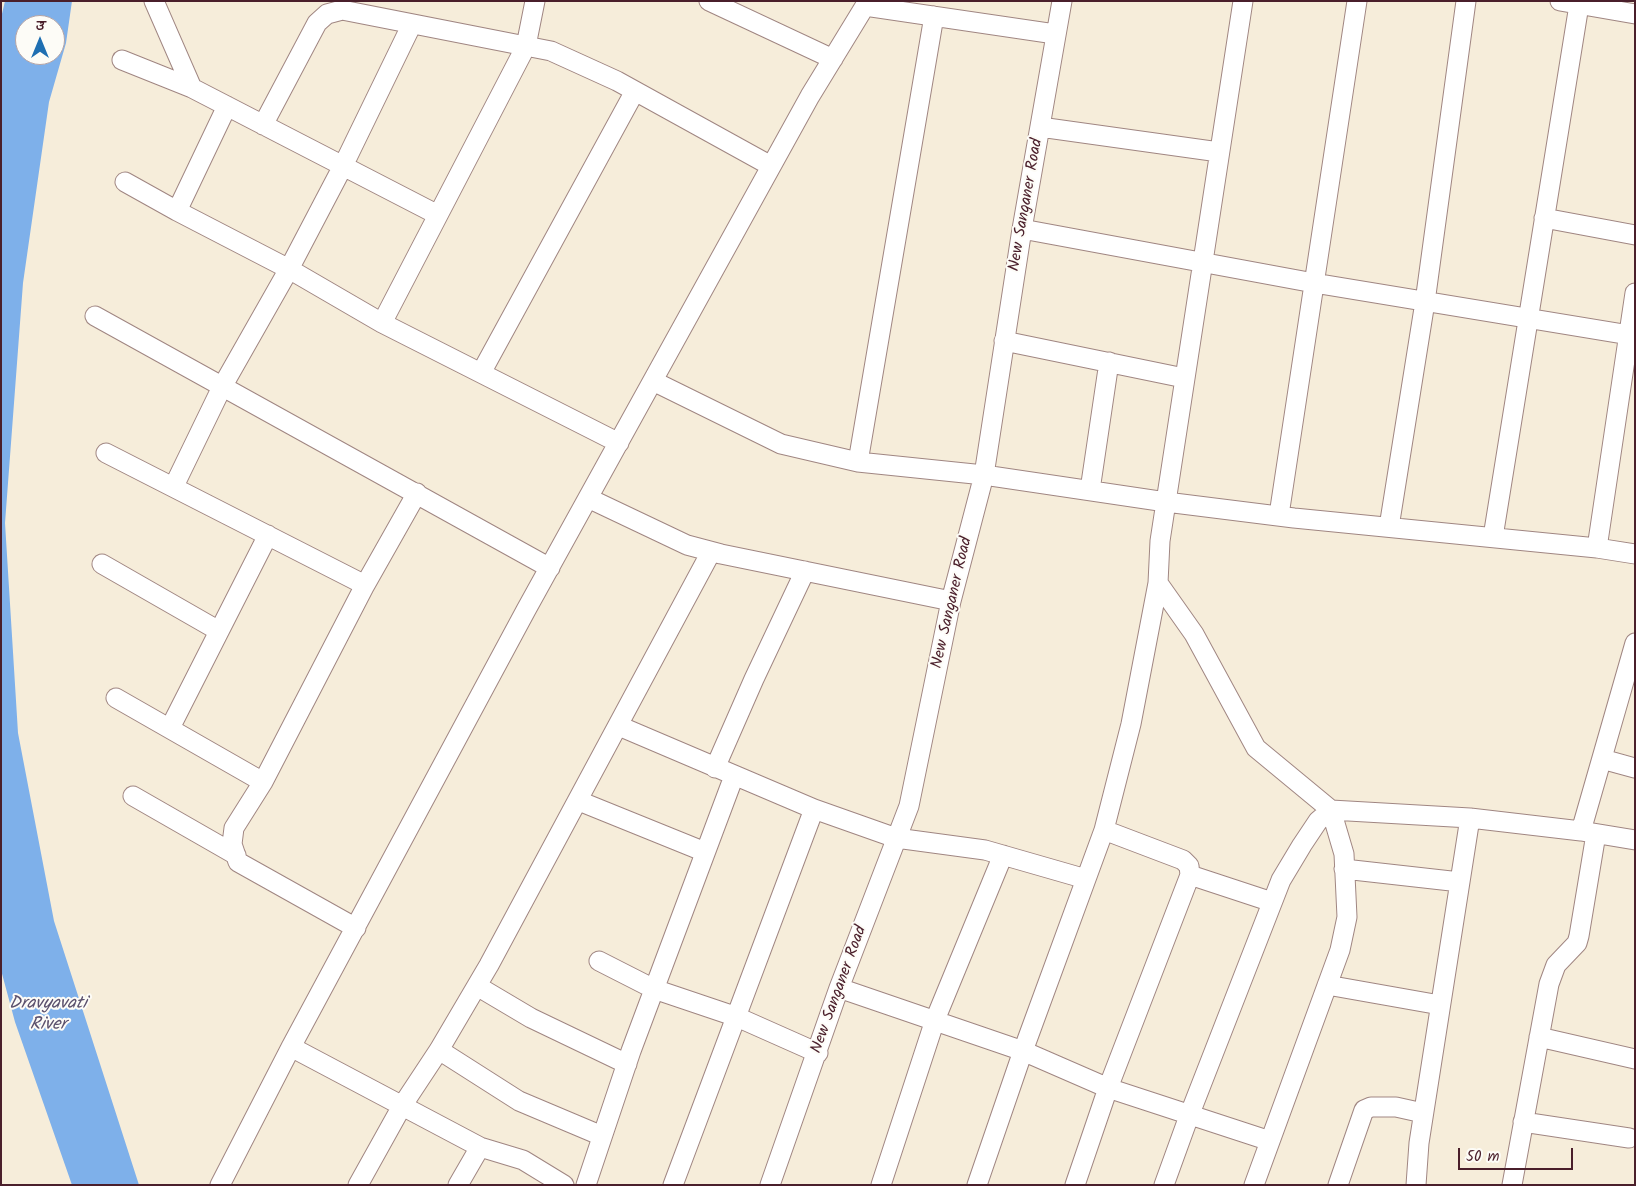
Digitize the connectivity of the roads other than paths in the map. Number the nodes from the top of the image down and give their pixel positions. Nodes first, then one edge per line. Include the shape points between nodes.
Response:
1 (154, 1) edge
2 (534, 1) edge
3 (709, 1) edge
4 (1062, 1) edge
5 (1357, 1) edge
6 (1466, 1) edge
7 (1560, 1) edge
8 (1240, 2) edge
9 (866, 4) edge
10 (1579, 4) junction
11 (358, 7) edge
12 (1635, 14) edge
13 (934, 16) junction
14 (412, 24) junction
15 (1055, 34) junction
16 (526, 46) junction
17 (833, 59) junction
18 (122, 60) dead end
19 (192, 88) junction
20 (636, 91) junction
21 (227, 106) junction
22 (263, 125) junction
23 (1040, 127) junction
24 (1219, 152) junction
25 (343, 166) junction
26 (771, 166) junction
27 (126, 182) dead end
28 (177, 210) junction
29 (438, 215) junction
30 (1544, 218) junction
31 (1022, 229) junction
32 (1635, 235) edge
33 (1202, 262) junction
34 (289, 269) junction
35 (1314, 283) junction
36 (1635, 293) edge
37 (1425, 302) junction
38 (95, 316) dead end
39 (1527, 318) junction
40 (382, 323) junction
41 (1631, 335) edge
42 (1004, 341) junction
43 (1110, 362) junction
44 (481, 373) junction
45 (1184, 378) junction
46 (653, 382) junction
47 (222, 387) junction
48 (619, 443) junction
49 (106, 453) dead end
50 (858, 462) junction
51 (984, 474) junction
52 (174, 486) junction
53 (1090, 490) junction
54 (417, 493) junction
55 (588, 498) junction
56 (1166, 502) junction
57 (1279, 516) junction
58 (1389, 527) junction
59 (268, 535) junction
60 (1493, 537) junction
61 (1597, 548) junction
62 (712, 552) junction
63 (1635, 554) edge
64 (102, 564) dead end
65 (550, 568) junction
66 (804, 572) junction
67 (1158, 583) junction
68 (365, 586) junction
69 (951, 601) junction
70 (218, 632) junction
71 (1635, 643) edge
72 (116, 698) dead end
73 (1627, 698) edge
74 (619, 726) junction
75 (170, 728) junction
76 (1602, 759) junction
77 (715, 768) junction
78 (1635, 768) edge
79 (734, 776) junction
80 (264, 782) junction
81 (133, 796) dead end
82 (579, 801) junction
83 (814, 809) junction
84 (1331, 810) junction
85 (1470, 818) junction
86 (1104, 830) junction
87 (1589, 832) junction
88 (896, 838) junction
89 (1635, 840) edge
90 (705, 852) junction
91 (236, 855) junction
92 (1002, 855) junction
93 (1344, 868) junction
94 (1190, 875) junction
95 (1086, 879) junction
96 (1460, 882) junction
97 (1272, 902) junction
98 (356, 928) junction
99 (600, 961) dead end
100 (1327, 985) junction
101 (477, 986) junction
102 (839, 988) junction
103 (654, 989) junction
104 (1440, 1005) junction
105 (738, 1017) junction
106 (934, 1020) junction
107 (1538, 1037) junction
108 (291, 1047) junction
109 (439, 1050) junction
110 (1023, 1051) junction
111 (818, 1053) junction
112 (1635, 1060) edge
113 (627, 1064) junction
114 (1108, 1088) junction
115 (402, 1106) junction
116 (1423, 1113) junction
117 (1189, 1116) junction
118 (1523, 1122) junction
119 (602, 1136) junction
120 (1629, 1138) dead end
121 (1270, 1141) junction
122 (480, 1147) junction
123 (221, 1183) edge
124 (358, 1185) edge
125 (458, 1185) edge
126 (564, 1185) edge
127 (586, 1185) edge
128 (673, 1185) edge
129 (770, 1185) edge
130 (881, 1185) edge
131 (978, 1185) edge
132 (1075, 1185) edge
133 (1164, 1185) edge
134 (1254, 1185) edge
135 (1338, 1185) edge
136 (1416, 1185) edge
137 (1512, 1185) edge

1 - 19 street
2 - 16 street
3 - 17 street
4 - 15 street, New Sanganer Road
5 - 35 street
6 - 37 street
7 - 10 street
8 - 24 street
9 - 13 street
9 - 17 street
10 - 12 street
10 - 30 street
11 - 14 street
11 - 22 street via 327,14 317,23
13 - 15 street
13 - 50 street
14 - 16 street
14 - 25 street
15 - 23 street, New Sanganer Road
16 - 20 street via 551,51
16 - 29 street
17 - 26 street
18 - 19 street
19 - 21 street
20 - 26 street
20 - 44 street
21 - 22 street
21 - 28 street
22 - 25 street
23 - 24 street
23 - 31 street, New Sanganer Road
24 - 33 street
25 - 29 street
25 - 34 street
26 - 46 street
27 - 28 street
28 - 34 street
29 - 40 street
30 - 32 street
30 - 39 street
31 - 33 street
31 - 42 street, New Sanganer Road
33 - 35 street
33 - 45 street
34 - 40 street
34 - 47 street
35 - 37 street
35 - 57 street
36 - 41 street
37 - 39 street
37 - 58 street
38 - 47 street
39 - 41 street
39 - 60 street
40 - 44 street
41 - 61 street
42 - 43 street
42 - 51 street, New Sanganer Road
43 - 45 street
43 - 53 street
44 - 48 street
45 - 56 street
46 - 48 street
46 - 50 street via 781,444
47 - 52 street
47 - 54 street
48 - 55 street
49 - 52 street
50 - 51 street
51 - 53 street
51 - 69 street, New Sanganer Road
52 - 59 street
53 - 56 street
54 - 65 street
54 - 68 street
55 - 62 street via 688,545
55 - 65 street
56 - 57 street
56 - 67 street
57 - 58 street
58 - 60 street
59 - 68 street
59 - 70 street
60 - 61 street
61 - 63 street
62 - 66 street
62 - 74 street
64 - 70 street
65 - 98 street
66 - 69 street
66 - 77 street
67 - 84 street via 1194,634 1256,748
67 - 86 street via 1131,724
68 - 80 street
69 - 88 street, New Sanganer Road via 909,806
70 - 75 street
71 - 73 street
72 - 75 street
73 - 76 street
74 - 77 street
74 - 82 street
75 - 80 street
76 - 78 street
76 - 87 street
77 - 79 street
79 - 83 street
79 - 90 street
80 - 91 street via 234,828 232,844
81 - 91 street
82 - 90 street
82 - 101 street
83 - 88 street
83 - 105 street
84 - 85 street
84 - 93 street via 1344,854
84 - 97 street via 1318,821 1302,845
85 - 87 street
85 - 96 street
86 - 94 street via 1183,860 1189,866
86 - 95 street
87 - 89 street
87 - 107 street via 1579,936 1556,965
88 - 92 street
88 - 102 street, New Sanganer Road
90 - 103 street
91 - 98 street via 238,862
92 - 95 street
92 - 106 street
93 - 96 street
93 - 100 street via 1347,917 1340,950
94 - 97 street
94 - 114 street
95 - 110 street
96 - 104 street
97 - 117 street
98 - 108 street
99 - 103 street
100 - 104 street
100 - 121 street
101 - 109 street
101 - 113 street via 539,1022
102 - 106 street
102 - 111 street, New Sanganer Road
103 - 105 street
103 - 113 street
104 - 116 street
105 - 111 street
105 - 128 street
106 - 110 street
106 - 130 street
107 - 112 street
107 - 118 street
108 - 115 street
108 - 123 street
109 - 115 street
109 - 119 street via 519,1100
110 - 114 street
110 - 131 street
111 - 129 street, New Sanganer Road
113 - 119 street
114 - 117 street
114 - 132 street
115 - 122 street
115 - 124 street
116 - 135 street via 1396,1107 1364,1110
116 - 136 street
117 - 121 street
117 - 133 street
118 - 120 street
118 - 137 street
119 - 127 street
121 - 134 street
122 - 125 street
122 - 126 street via 523,1160

